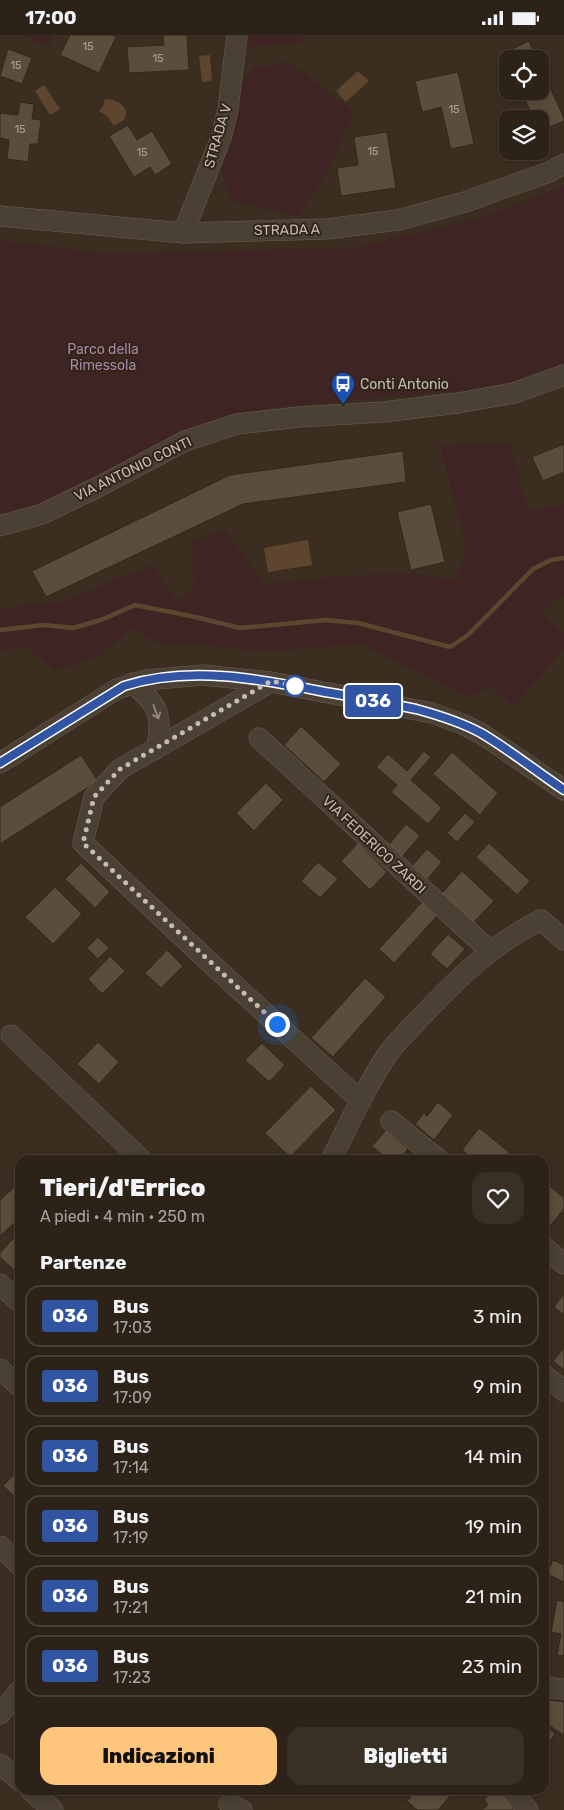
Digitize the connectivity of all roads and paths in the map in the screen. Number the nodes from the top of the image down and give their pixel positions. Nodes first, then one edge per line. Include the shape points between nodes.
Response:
1 (237, 35) edge
2 (564, 164) edge
3 (0, 216) edge
4 (183, 233) junction
5 (564, 375) edge
6 (0, 526) edge
7 (271, 681) junction
8 (132, 683) junction
9 (259, 738) dead end
10 (156, 749) junction
11 (0, 763) edge
12 (564, 790) edge
13 (564, 940) edge
14 (490, 951) junction
15 (11, 1035) dead end
16 (361, 1101) junction
17 (391, 1121) dead end
18 (137, 1155) edge
19 (334, 1155) edge
20 (433, 1155) edge
21 (549, 1251) edge
22 (564, 1264) edge
23 (0, 1284) edge
24 (15, 1298) edge
25 (0, 1369) edge
26 (549, 1379) edge
27 (15, 1382) edge
28 (564, 1391) edge
29 (0, 1546) edge
30 (15, 1562) edge
31 (549, 1688) edge
32 (564, 1689) edge
33 (15, 1696) edge
34 (0, 1714) edge
35 (0, 1764) edge
36 (15, 1777) edge
37 (36, 1795) edge
38 (515, 1795) edge
39 (53, 1810) edge
40 (528, 1810) edge

1 - 4 street, STRADA V via 221,138
2 - 4 street, STRADA A via 465,202 398,220 327,229
3 - 4 street, STRADA A
5 - 6 street, VIA ANTONIO CONTI via 514,393 458,403 237,424 185,441 42,514
7 - 8 street via 203,675
7 - 10 street
7 - 12 street via 416,709 449,719 482,734
8 -> 10 street via 149,697 158,713 160,727
8 - 11 street via 117,689
9 - 14 street, VIA FEDERICO ZARDI
10 - 16 street via 120,769 94,797 83,843
13 - 14 street via 541,920
14 - 16 street via 444,993 390,1051
15 - 18 street
16 - 19 street
17 - 20 street
21 - 22 street
23 - 24 street
25 - 27 street
26 - 28 street
29 - 30 street
31 - 32 street
33 - 34 street
35 - 36 street
37 - 39 street
38 - 40 street

